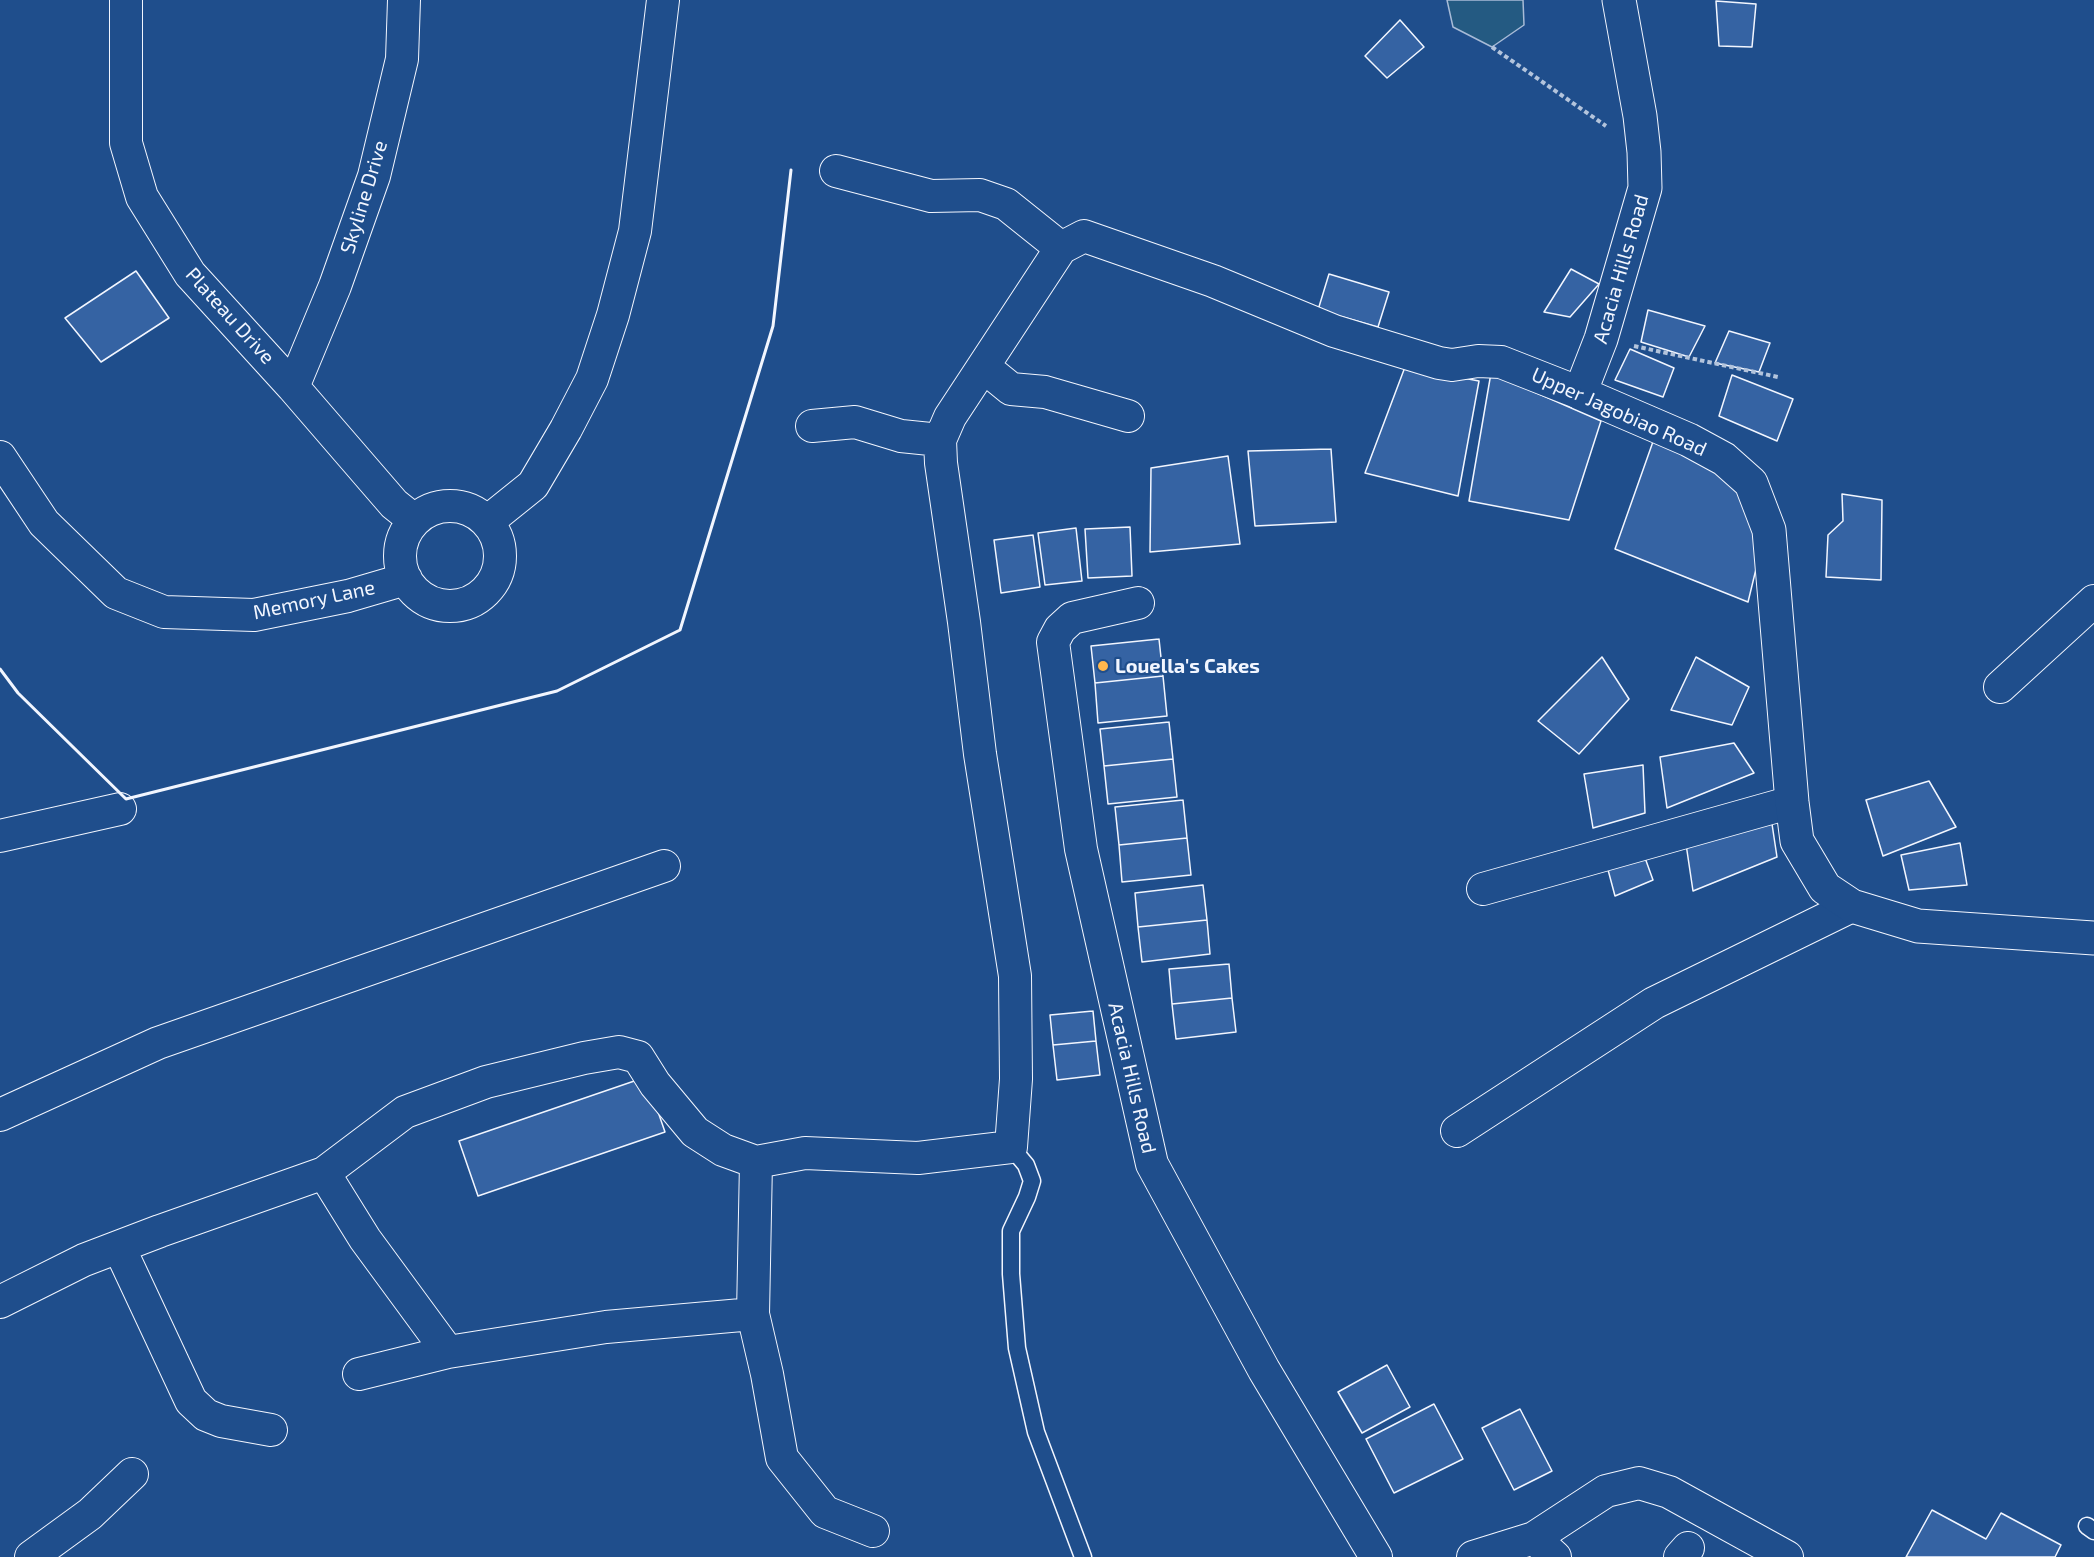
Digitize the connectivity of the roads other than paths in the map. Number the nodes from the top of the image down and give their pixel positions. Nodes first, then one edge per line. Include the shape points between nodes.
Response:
1 (126, 0) edge
2 (404, 0) edge
3 (663, 0) edge
4 (1619, 0) edge
5 (836, 171) dead end
6 (1061, 248) junction
7 (984, 367) junction
8 (293, 387) junction
9 (1580, 393) junction
10 (1128, 416) dead end
11 (812, 426) dead end
12 (940, 440) junction
13 (0, 457) edge
14 (414, 520) junction
15 (487, 522) junction
16 (406, 579) junction
17 (2094, 601) edge
18 (1138, 603) dead end
19 (2000, 687) dead end
20 (1792, 802) junction
21 (120, 809) dead end
22 (0, 836) edge
23 (664, 866) dead end
24 (1483, 889) dead end
25 (1851, 906) junction
26 (2094, 938) edge
27 (0, 1115) edge
28 (1457, 1131) dead end
29 (1011, 1147) junction
30 (756, 1162) junction
31 (324, 1173) junction
32 (119, 1247) junction
33 (0, 1302) edge
34 (753, 1314) junction
35 (448, 1352) junction
36 (359, 1374) dead end
37 (271, 1430) dead end
38 (132, 1474) dead end
39 (873, 1531) dead end
40 (1545, 1548) edge
41 (32, 1557) edge
42 (1083, 1557) edge
43 (1376, 1557) edge
44 (1473, 1557) edge
45 (1787, 1557) edge

1 - 8 street, Plateau Drive via 126,143 142,197 189,274
2 - 8 street, Skyline Drive via 402,58 374,176 335,286
3 - 15 street via 635,231 592,379 533,485
4 - 9 street, Acacia Hills Road via 1640,116 1645,188 1601,339
5 - 6 street via 931,196 980,195 1006,204
6 - 7 street
6 - 9 street, Upper Jagobiao Road via 1084,236 1213,281 1334,331 1439,363 1501,362
7 - 10 street via 1011,389 1045,392
7 - 12 street via 950,417
8 - 14 street, Plateau Drive via 394,504
9 - 20 street, Upper Jagobiao Road via 1689,440 1724,459 1751,483 1769,530
11 - 12 street via 855,422 901,436
12 - 29 street via 980,754 1015,976 1016,1079
13 - 16 street, Memory Lane via 44,523 116,593 164,612 254,615 348,596
14 - 15 street via 434,508 457,506
14 - 16 street via 400,548
15 - 16 street via 495,532 501,557 493,582 474,600 449,606 424,598
17 - 19 street
18 - 43 street, Acacia Hills Road via 1072,618 1053,642 1081,849 1152,1164 1264,1370
20 - 24 street
20 - 25 street, Upper Jagobiao Road via 1797,841 1825,888
21 - 22 street
23 - 27 street via 158,1043
25 - 26 street, Upper Jagobiao Road via 1918,926
25 - 28 street via 1654,1003
29 - 30 street via 918,1158 805,1154
29 - 42 lane via 1026,1165 1032,1181 1011,1231 1017,1348 1036,1432
30 - 31 street via 723,1150 695,1132 638,1057 619,1052 486,1082 405,1112
30 - 34 street
31 - 32 street
31 - 35 street via 365,1239
32 - 33 street
32 - 37 street via 191,1401 206,1415 221,1421
34 - 35 street via 606,1326
34 - 39 street via 782,1458 825,1512
35 - 36 street
38 - 41 street via 90,1514
40 - 44 street
40 - 45 street via 1606,1491 1639,1483 1669,1492

